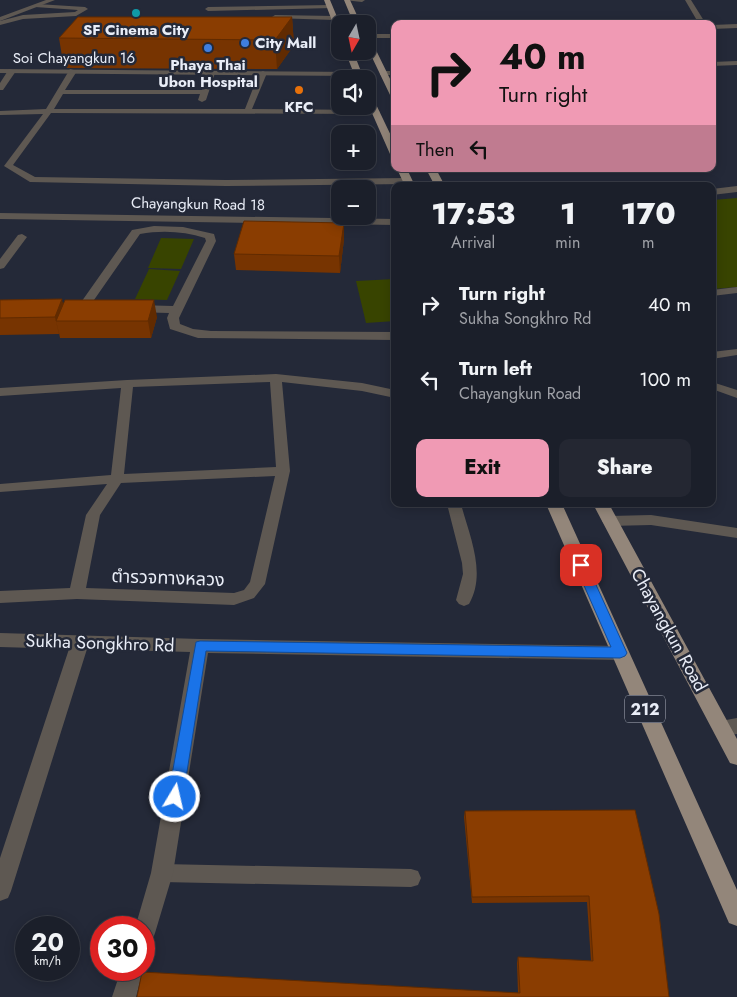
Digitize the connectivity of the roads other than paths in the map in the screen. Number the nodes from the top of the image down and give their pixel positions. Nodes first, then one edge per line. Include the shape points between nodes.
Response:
1 (52, 0) edge
2 (347, 0) edge
3 (362, 0) edge
4 (688, 0) edge
5 (328, 3) edge
6 (37, 6) junction
7 (208, 9) dead end
8 (333, 15) edge
9 (354, 15) edge
10 (269, 17) edge
11 (331, 18) edge
12 (0, 19) edge
13 (700, 20) edge
14 (0, 23) edge
15 (737, 26) edge
16 (716, 27) edge
17 (376, 36) edge
18 (391, 36) edge
19 (357, 60) edge
20 (737, 63) edge
21 (716, 64) edge
22 (366, 70) edge
23 (0, 71) edge
24 (12, 71) junction
25 (73, 71) junction
26 (211, 72) junction
27 (263, 73) junction
28 (391, 73) edge
29 (331, 74) edge
30 (376, 74) edge
31 (376, 80) edge
32 (0, 88) edge
33 (59, 92) junction
34 (204, 92) junction
35 (391, 93) edge
36 (49, 111) junction
37 (331, 112) edge
38 (376, 112) edge
39 (0, 113) edge
40 (197, 113) junction
41 (247, 113) junction
42 (391, 145) edge
43 (391, 184) edge
44 (737, 190) edge
45 (716, 192) edge
46 (0, 216) edge
47 (391, 222) edge
48 (22, 237) dead end
49 (0, 266) edge
50 (737, 290) edge
51 (716, 292) edge
52 (84, 308) edge
53 (121, 309) edge
54 (177, 310) junction
55 (391, 336) edge
56 (737, 352) edge
57 (716, 355) edge
58 (276, 378) junction
59 (127, 384) junction
60 (716, 386) edge
61 (0, 392) edge
62 (391, 393) edge
63 (737, 394) edge
64 (283, 471) junction
65 (117, 479) junction
66 (0, 488) edge
67 (455, 507) edge
68 (555, 507) edge
69 (603, 507) edge
70 (610, 521) junction
71 (737, 532) edge
72 (77, 593) junction
73 (0, 598) edge
74 (464, 600) dead end
75 (0, 640) edge
76 (80, 643) junction
77 (200, 646) junction
78 (620, 653) junction
79 (729, 727) edge
80 (737, 757) edge
81 (162, 873) junction
82 (411, 878) dead end
83 (0, 891) edge
84 (737, 915) edge
85 (149, 916) edge
86 (129, 981) edge
87 (124, 997) edge

1 - 6 street
2 - 3 lane
2 - 9 main road
4 - 13 street
5 - 7 lane
5 - 8 main road
6 - 12 street
6 - 14 lane via 85,8 76,14 23,17
10 - 11 lane
15 - 16 street
17 - 18 street
19 - 22 main road
20 - 21 street
23 - 24 street, Soi Chayangkun 16
24 - 25 street, Soi Chayangkun 16
24 - 32 lane
25 - 26 street, Soi Chayangkun 16
25 - 33 lane
26 - 27 street, Soi Chayangkun 16
26 - 34 lane
27 - 29 street, Soi Chayangkun 16
27 - 41 lane
28 - 30 street, Soi Chayangkun 16
31 - 35 main road
33 - 34 lane
33 - 36 lane
34 - 40 lane
36 - 39 lane
36 - 40 lane
36 - 43 lane via 8,166 33,180
37 - 41 lane
38 - 42 main road
40 - 41 lane
44 - 45 lane
46 - 47 street, Chayangkun Road 18
48 - 49 street
50 - 51 lane
52 - 54 street via 136,232 155,229 199,232 210,236 211,241
53 - 54 street
54 - 55 street via 174,326 198,334
56 - 57 lane
58 - 59 lane
58 - 62 lane
58 - 64 lane, ตำรวจทางหลวง
59 - 61 lane
59 - 65 lane
60 - 63 lane
64 - 65 lane
64 - 72 lane, ตำรวจทางหลวง via 257,584 249,594 234,599
65 - 66 lane
65 - 72 lane via 93,514
67 - 74 lane via 470,563
68 - 78 main road, 212
69 - 70 main road, Chayangkun Road
70 - 71 street via 651,520
70 - 79 main road, Chayangkun Road
72 - 73 lane, ตำรวจทางหลวง
75 - 76 street, Sukha Songkhro Rd
76 - 77 street, Sukha Songkhro Rd
76 - 83 street
77 - 78 street, Sukha Songkhro Rd
77 - 81 street
78 - 84 main road, 212
79 - 80 main road, Chayangkun Road
81 - 82 lane
81 - 85 street
86 - 87 street

